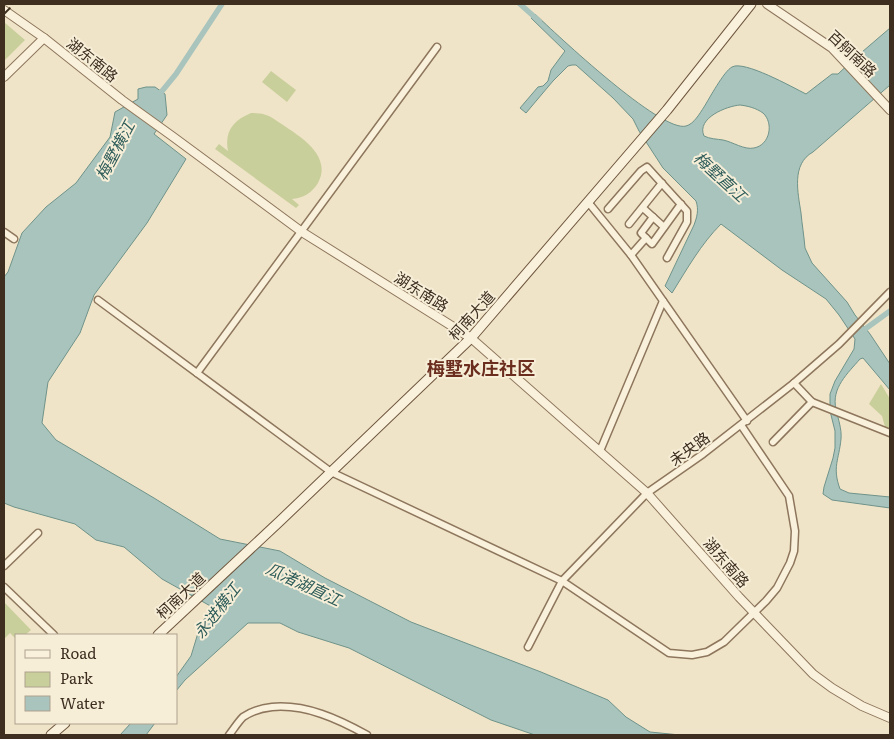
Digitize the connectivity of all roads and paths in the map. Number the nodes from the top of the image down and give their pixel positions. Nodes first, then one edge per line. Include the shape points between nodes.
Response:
1 (751, 4) edge
2 (767, 4) edge
3 (4, 10) edge
4 (44, 38) junction
5 (437, 47) dead end
6 (4, 77) edge
7 (890, 110) edge
8 (662, 184) junction
9 (588, 202) junction
10 (681, 204) junction
11 (642, 208) junction
12 (608, 209) dead end
13 (653, 217) junction
14 (629, 224) dead end
15 (664, 227) junction
16 (4, 232) edge
17 (302, 232) junction
18 (646, 238) junction
19 (14, 239) dead end
20 (631, 255) junction
21 (667, 258) dead end
22 (890, 292) edge
23 (98, 300) dead end
24 (663, 301) junction
25 (471, 338) junction
26 (197, 373) junction
27 (794, 383) junction
28 (812, 402) junction
29 (747, 420) junction
30 (740, 426) junction
31 (890, 433) edge
32 (773, 442) dead end
33 (600, 451) junction
34 (331, 472) junction
35 (647, 493) junction
36 (38, 532) dead end
37 (4, 566) edge
38 (562, 581) junction
39 (4, 587) edge
40 (754, 613) junction
41 (53, 634) edge
42 (159, 634) edge
43 (528, 647) dead end
44 (887, 717) edge
45 (64, 724) edge
46 (52, 735) edge
47 (229, 735) edge
48 (367, 735) edge

1 - 9 main road, 柯南大道
2 - 7 street, 百舸南路 via 832,48
3 - 4 street, 湖东南路
4 - 6 street
4 - 17 street, 湖东南路 via 122,100
5 - 17 street
8 - 10 street
8 - 11 street
8 - 12 street via 647,167
9 - 20 street
9 - 25 main road, 柯南大道
10 - 15 street
10 - 21 street via 687,211 687,222
11 - 13 street
11 - 14 street
13 - 15 street
13 - 18 street via 641,233
15 - 18 street via 652,244
16 - 19 street
17 - 25 street, 湖东南路
17 - 26 street
18 - 20 street
20 - 24 street
22 - 27 street, 未央路 via 839,344
23 - 26 street
24 - 29 street
24 - 33 street
25 - 33 street, 湖东南路
25 - 34 main road, 柯南大道
26 - 34 street
27 - 28 street
27 - 29 street, 未央路
28 - 31 street
28 - 32 street
29 - 30 street, 未央路
30 - 35 street, 未央路
30 - 40 street via 789,496 795,530 794,551 786,573
33 - 35 street, 湖东南路
34 - 38 street
34 - 42 main road, 柯南大道
35 - 38 street, 未央路
35 - 40 street, 湖东南路
36 - 37 street
38 - 40 street via 669,653 692,655 707,652 724,642
38 - 43 street, 未央路
39 - 41 street
40 - 44 street, 湖东南路 via 813,674 862,706
45 - 46 main road
47 - 48 street via 243,718 260,708 282,706 327,715

